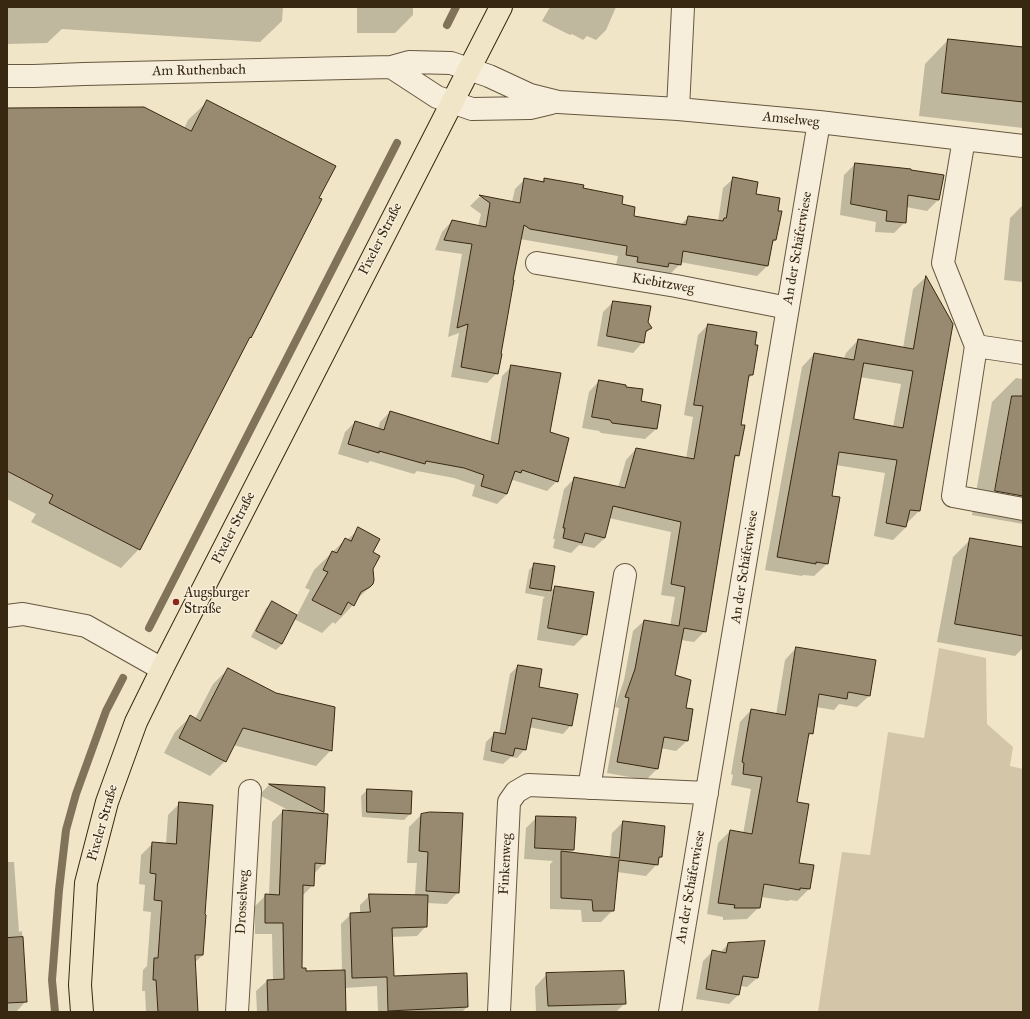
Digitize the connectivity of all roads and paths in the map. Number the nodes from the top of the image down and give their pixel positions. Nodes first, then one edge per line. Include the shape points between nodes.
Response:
1 (501, 7) edge
2 (683, 7) edge
3 (391, 67) junction
4 (469, 69) junction
5 (7, 76) edge
6 (451, 102) junction
7 (558, 102) junction
8 (678, 109) junction
9 (819, 122) junction
10 (964, 139) junction
11 (1023, 146) edge
12 (537, 263) dead end
13 (788, 308) junction
14 (976, 346) junction
15 (1023, 353) edge
16 (1023, 509) edge
17 (625, 575) dead end
18 (7, 616) edge
19 (162, 669) junction
20 (589, 788) junction
21 (250, 791) dead end
22 (707, 794) junction
23 (82, 1012) edge
24 (237, 1012) edge
25 (499, 1012) edge
26 (670, 1012) edge

1 - 4 main road, Pixeler Straße
2 - 8 street
3 - 4 street, Am Ruthenbach via 410,62 451,64
3 - 5 street, Am Ruthenbach
3 - 6 street via 438,97
4 - 6 main road, Pixeler Straße
4 - 7 street, Amselweg via 530,95
6 - 7 street, Amselweg via 472,109 530,108
6 - 19 main road, Pixeler Straße
7 - 8 street, Amselweg
8 - 9 street, Amselweg
9 - 10 street, Amselweg
9 - 13 street, An der Schäferwiese
10 - 11 street, Amselweg
10 - 14 street via 942,264
12 - 13 street, Kiebitzweg
13 - 22 street, An der Schäferwiese
14 - 15 street
14 - 16 street via 953,496
17 - 20 street
18 - 19 street via 22,614 86,626
19 - 23 main road, Pixeler Straße via 136,722 107,802 86,883 80,985
20 - 22 street, Finkenweg
20 - 25 street, Finkenweg via 528,786 516,792 509,802
21 - 24 street, Drosselweg
22 - 26 street, An der Schäferwiese

